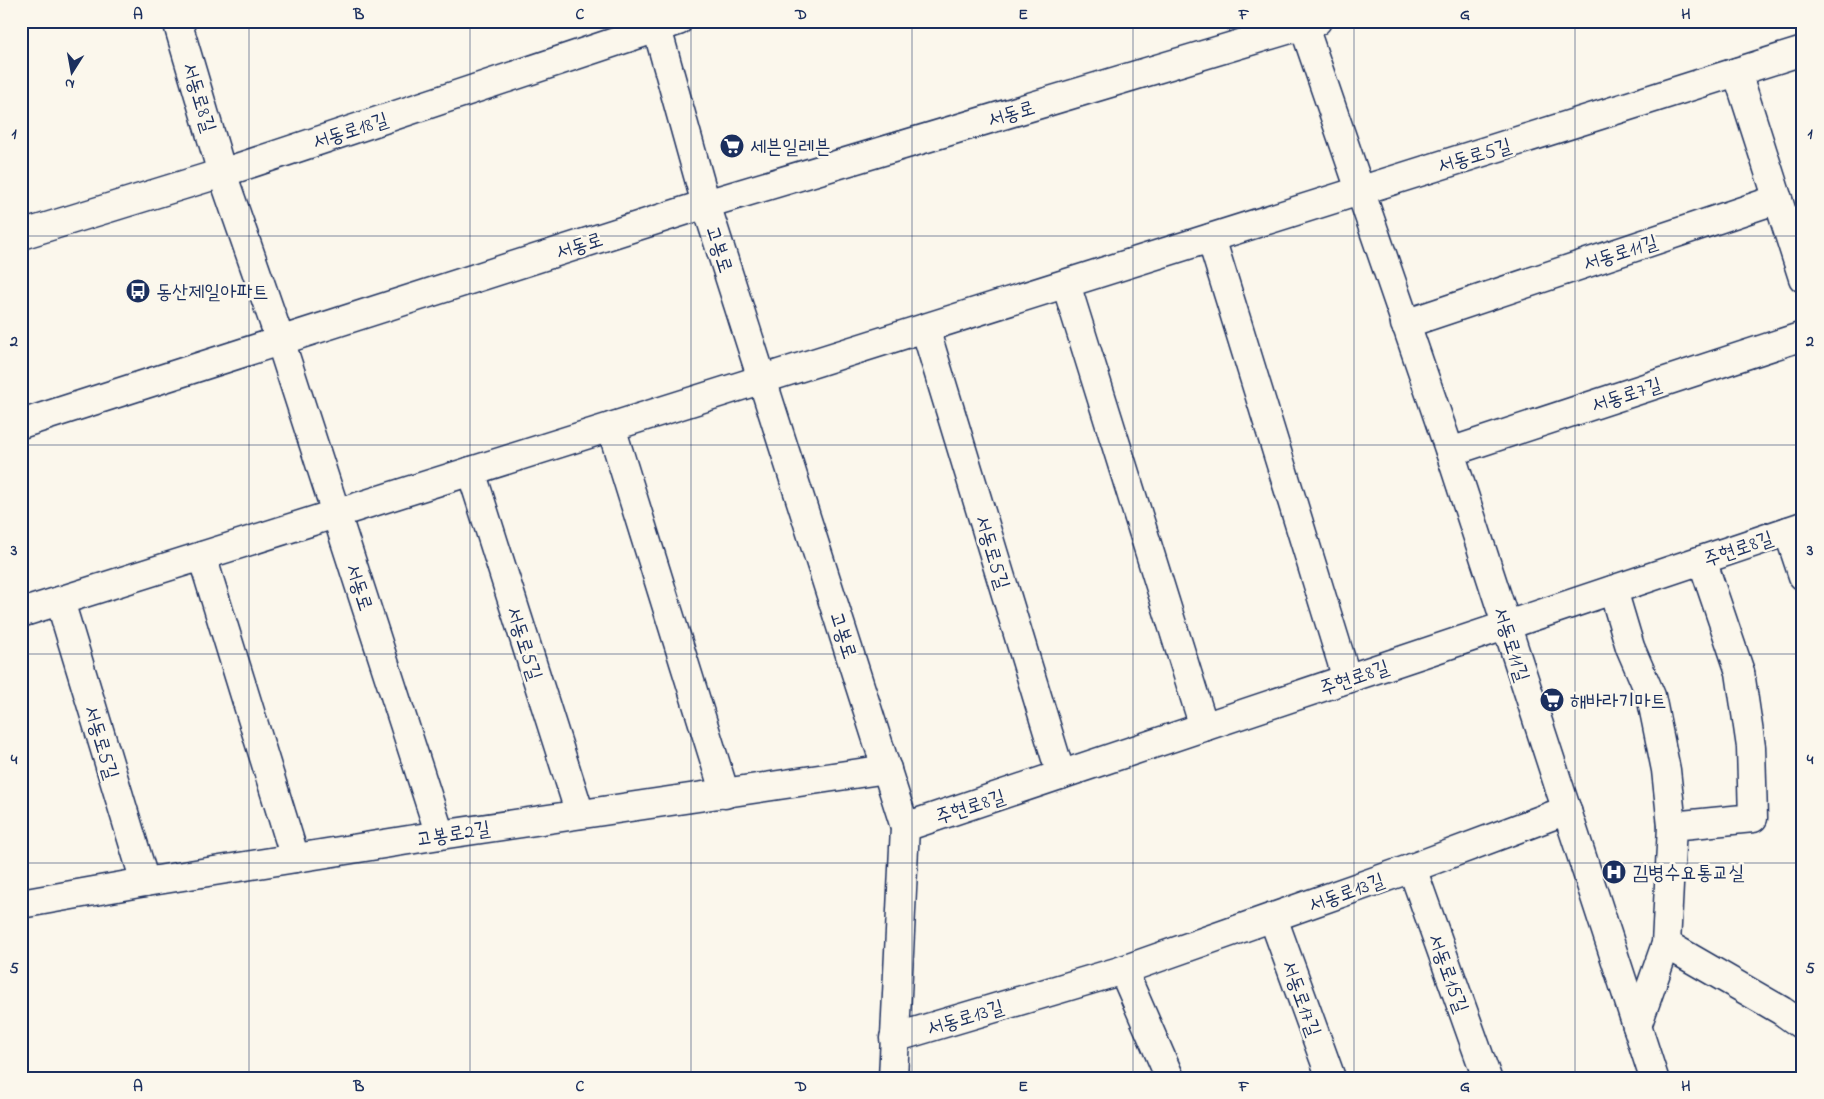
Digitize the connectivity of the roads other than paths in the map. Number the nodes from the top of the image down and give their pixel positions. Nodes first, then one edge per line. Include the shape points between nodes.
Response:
1 (177, 21) edge
2 (663, 23) edge
3 (1307, 23) edge
4 (1803, 51) edge
5 (1737, 72) junction
6 (222, 173) junction
7 (1360, 190) junction
8 (1778, 200) junction
9 (706, 204) junction
10 (21, 235) edge
11 (1211, 238) junction
12 (1803, 278) edge
13 (1066, 284) junction
14 (1405, 324) junction
15 (924, 328) junction
16 (1803, 336) edge
17 (280, 340) junction
18 (762, 379) junction
19 (21, 424) edge
20 (612, 427) junction
21 (1450, 452) junction
22 (470, 471) junction
23 (336, 514) junction
24 (1796, 528) edge
25 (202, 556) junction
26 (1702, 560) junction
27 (1803, 576) edge
28 (1613, 590) junction
29 (60, 601) junction
30 (21, 613) edge
31 (1505, 626) junction
32 (1346, 679) junction
33 (1204, 727) junction
34 (887, 769) junction
35 (1061, 775) junction
36 (725, 794) junction
37 (1567, 810) junction
38 (580, 814) junction
39 (1672, 826) junction
40 (905, 827) junction
41 (440, 835) junction
42 (295, 858) junction
43 (1412, 868) junction
44 (145, 882) junction
45 (21, 904) edge
46 (1273, 918) junction
47 (1666, 944) junction
48 (1123, 970) junction
49 (1637, 1026) junction
50 (1803, 1026) edge
51 (894, 1038) junction
52 (893, 1078) edge
53 (1170, 1078) edge
54 (1331, 1078) edge
55 (1486, 1078) edge
56 (1654, 1078) edge

1 - 6 street, 서동로8길
2 - 6 street, 서동로18길
2 - 9 street
3 - 7 street, 서동로11길
3 - 9 street, 서동로
4 - 5 street, 서동로5길
5 - 7 street, 서동로5길
5 - 8 street
6 - 10 street, 서동로18길
6 - 17 street, 서동로8길
7 - 11 street, 서동로5길
7 - 14 street, 서동로11길
8 - 12 street
8 - 14 street, 서동로11길
9 - 17 street, 서동로
9 - 18 street, 고봉로
11 - 13 street, 서동로5길
11 - 32 street
13 - 15 street, 서동로5길
13 - 33 street
14 - 21 street, 서동로11길
15 - 18 street, 서동로5길
15 - 35 street, 서동로5길
16 - 21 street, 서동로7길
17 - 19 street, 서동로
17 - 23 street, 서동로
18 - 20 street, 서동로5길
18 - 34 street, 고봉로
20 - 22 street, 서동로5길
20 - 36 street
21 - 31 street, 서동로11길
22 - 23 street, 서동로5길
22 - 38 street, 서동로5길
23 - 25 street, 서동로5길
23 - 41 street, 서동로
24 - 26 street, 주현로8길
24 - 27 street
25 - 29 street, 서동로5길
25 - 42 street
26 - 28 street, 주현로8길
26 - 39 street via 1740,672 1750,747 1753,818
28 - 31 street, 주현로8길
28 - 39 street via 1630,647 1651,696 1666,770
29 - 30 street, 서동로5길
29 - 44 street, 서동로5길
31 - 32 street, 주현로8길
31 - 37 street, 서동로11길
32 - 33 street, 주현로8길
33 - 35 street, 주현로8길
34 - 36 street, 고봉로2길
34 - 40 street, 고봉로
35 - 40 street, 주현로8길
36 - 38 street, 고봉로2길
37 - 43 street, 서동로13길
37 - 49 street, 서동로11길
38 - 41 street, 고봉로2길
39 - 47 street
40 - 51 street, 고봉로
41 - 42 street, 고봉로2길
42 - 44 street, 고봉로2길
43 - 46 street, 서동로13길
43 - 55 street, 서동로15길
44 - 45 street, 고봉로2길
46 - 48 street, 서동로13길
46 - 54 street, 서동로17길
47 - 49 street
47 - 50 street
48 - 51 street, 서동로13길
48 - 53 street
49 - 56 street, 서동로11길
51 - 52 street, 고봉로

